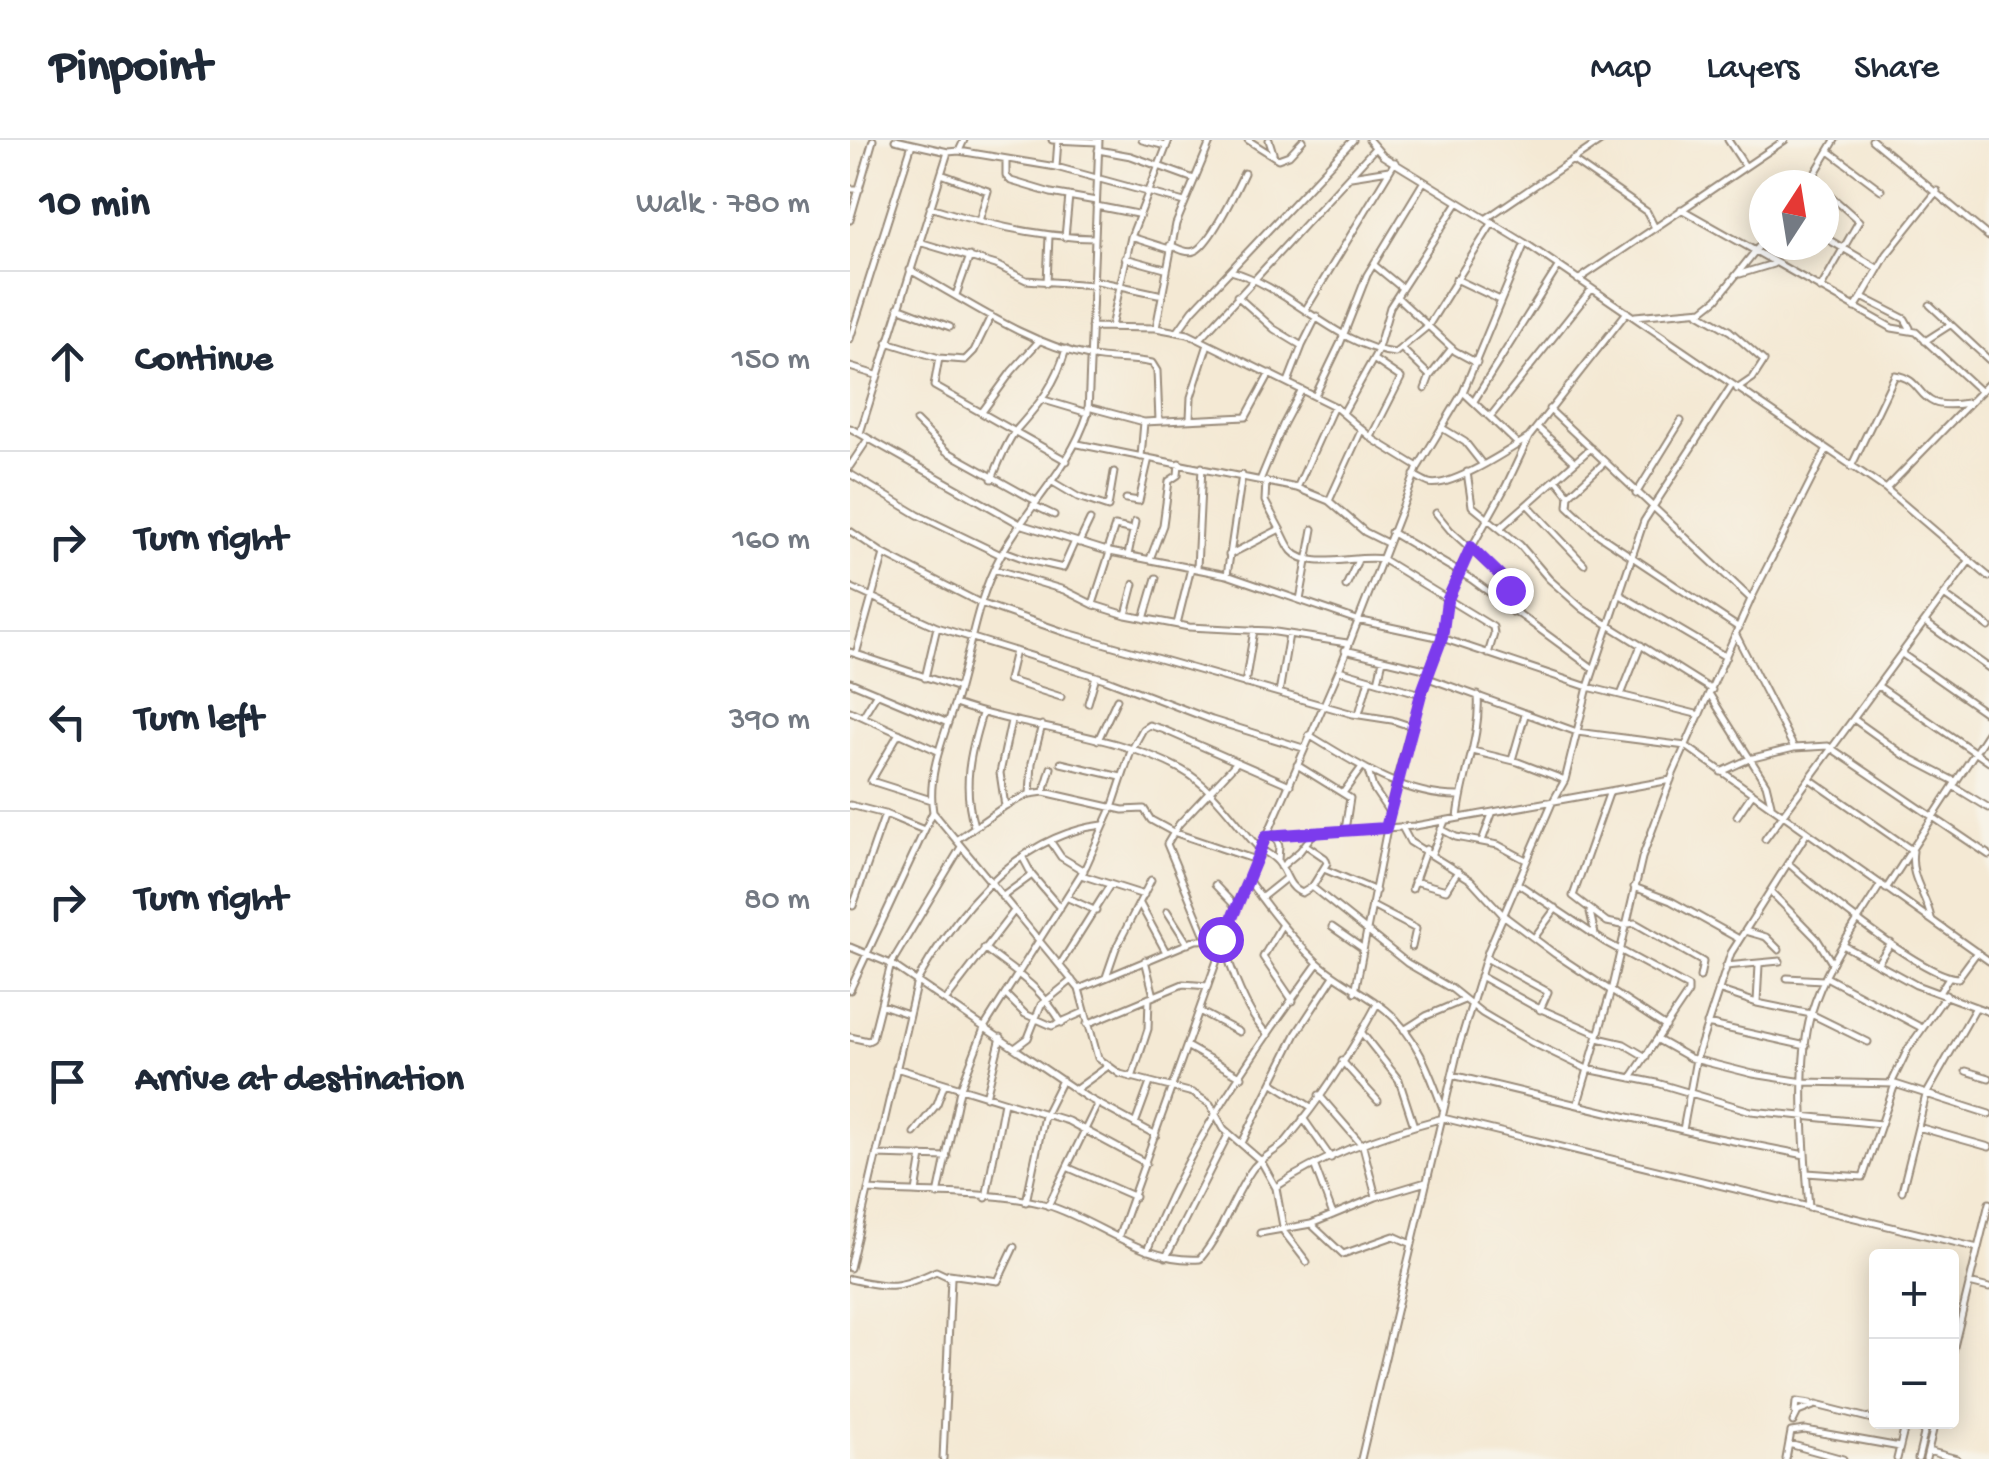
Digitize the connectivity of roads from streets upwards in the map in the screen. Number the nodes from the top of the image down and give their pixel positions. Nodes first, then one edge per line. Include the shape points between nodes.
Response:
1 (873, 140) edge
2 (896, 140) edge
3 (964, 140) edge
4 (1055, 140) edge
5 (1142, 140) edge
6 (1211, 140) edge
7 (1248, 140) edge
8 (1268, 140) edge
9 (1302, 140) edge
10 (1353, 140) edge
11 (1369, 140) edge
12 (1602, 140) edge
13 (1728, 140) edge
14 (1785, 140) edge
15 (1835, 140) edge
16 (1872, 140) edge
17 (910, 142) edge
18 (1167, 143) edge
19 (1775, 143) edge
20 (1098, 144) edge
21 (1374, 148) junction
22 (1829, 150) junction
23 (959, 151) junction
24 (948, 152) junction
25 (1274, 156) junction
26 (1006, 160) junction
27 (1572, 160) junction
28 (1396, 162) junction
29 (1158, 164) junction
30 (1745, 166) junction
31 (1056, 167) junction
32 (1390, 170) junction
33 (1819, 170) edge
34 (1244, 173) dead end
35 (942, 174) junction
36 (1348, 177) junction
37 (1194, 179) junction
38 (1097, 180) junction
39 (1425, 180) junction
40 (850, 189) edge
41 (860, 189) junction
42 (1149, 190) junction
43 (1881, 190) dead end
44 (1937, 191) junction
45 (1069, 196) junction
46 (1184, 202) junction
47 (1458, 202) junction
48 (1096, 203) junction
49 (1839, 203) edge
50 (930, 207) junction
51 (1681, 209) junction
52 (1138, 214) junction
53 (850, 220) edge
54 (1490, 220) junction
55 (979, 222) junction
56 (1654, 226) junction
57 (1989, 226) edge
58 (1983, 231) junction
59 (1049, 236) junction
60 (1130, 237) junction
61 (1989, 237) edge
62 (1066, 238) junction
63 (1095, 238) junction
64 (918, 242) junction
65 (1526, 243) junction
66 (1170, 247) junction
67 (1749, 248) edge
68 (1839, 248) edge
69 (1842, 250) junction
70 (970, 256) junction
71 (1125, 258) junction
72 (1749, 260) edge
73 (1768, 260) edge
74 (1774, 264) junction
75 (1374, 265) junction
76 (1558, 267) junction
77 (1878, 268) junction
78 (1165, 269) junction
79 (910, 270) junction
80 (1231, 271) junction
81 (1738, 275) junction
82 (1254, 278) junction
83 (1456, 278) junction
84 (1578, 280) junction
85 (1093, 282) junction
86 (1047, 283) junction
87 (1119, 285) junction
88 (1402, 288) junction
89 (1592, 289) junction
90 (1820, 289) junction
91 (956, 295) junction
92 (1160, 295) junction
93 (1237, 296) junction
94 (1862, 297) junction
95 (1397, 298) junction
96 (1500, 300) junction
97 (1930, 305) dead end
98 (898, 307) junction
99 (1855, 308) junction
100 (1306, 309) junction
101 (1696, 312) junction
102 (1631, 314) junction
103 (991, 316) junction
104 (1317, 316) junction
105 (1950, 324) junction
106 (1428, 326) junction
107 (950, 327) dead end
108 (1091, 327) junction
109 (1111, 327) junction
110 (1156, 328) junction
111 (1910, 329) junction
112 (1178, 331) junction
113 (1345, 334) junction
114 (850, 339) edge
115 (1200, 339) junction
116 (1040, 340) junction
117 (1926, 341) junction
118 (887, 342) junction
119 (1208, 344) junction
120 (1302, 346) junction
121 (1452, 348) junction
122 (1066, 349) junction
123 (1378, 349) junction
124 (1402, 349) junction
125 (1089, 356) junction
126 (939, 358) junction
127 (1373, 359) junction
128 (1989, 360) edge
129 (1476, 363) junction
130 (850, 367) edge
131 (1270, 373) junction
132 (876, 375) junction
133 (1430, 376) junction
134 (1288, 382) junction
135 (1989, 383) edge
136 (1734, 387) junction
137 (1425, 390) dead end
138 (1301, 391) junction
139 (1980, 391) junction
140 (1463, 392) junction
141 (1315, 396) junction
142 (1044, 400) junction
143 (1474, 401) junction
144 (1967, 403) junction
145 (1334, 406) junction
146 (1549, 409) junction
147 (1088, 410) junction
148 (982, 412) junction
149 (1343, 413) junction
150 (1490, 417) junction
151 (1190, 418) junction
152 (916, 421) dead end
153 (1159, 421) junction
154 (1144, 422) junction
155 (1681, 422) dead end
156 (1537, 426) junction
157 (850, 428) edge
158 (1442, 428) junction
159 (1362, 430) junction
160 (1015, 432) junction
161 (860, 433) junction
162 (1371, 437) junction
163 (1528, 437) junction
164 (868, 439) junction
165 (1078, 444) junction
166 (1518, 444) junction
167 (1591, 448) junction
168 (1826, 451) junction
169 (1145, 458) junction
170 (1068, 461) junction
171 (1576, 462) junction
172 (1605, 462) junction
173 (1179, 463) junction
174 (850, 466) edge
175 (1483, 466) junction
176 (1851, 466) junction
177 (1202, 467) junction
178 (1418, 467) junction
179 (1114, 472) dead end
180 (1467, 472) junction
181 (850, 474) edge
182 (1242, 475) junction
183 (1414, 475) junction
184 (992, 479) junction
185 (1264, 479) junction
186 (1556, 479) junction
187 (1051, 481) junction
188 (1297, 488) junction
189 (1886, 488) junction
190 (1636, 494) junction
191 (1569, 495) junction
192 (1126, 500) dead end
193 (1329, 501) junction
194 (1035, 503) junction
195 (1528, 504) junction
196 (1652, 507) junction
197 (1436, 513) dead end
198 (1054, 516) dead end
199 (1488, 519) junction
200 (1090, 520) dead end
201 (1135, 522) dead end
202 (1020, 524) junction
203 (1500, 528) junction
204 (1280, 529) junction
205 (1313, 529) dead end
206 (850, 530) edge
207 (1133, 530) junction
208 (1391, 532) junction
209 (1077, 542) junction
210 (1387, 543) junction
211 (1471, 547) junction
212 (1108, 551) junction
213 (1002, 553) junction
214 (884, 554) junction
215 (1128, 555) junction
216 (1229, 555) junction
217 (1632, 555) junction
218 (1360, 557) junction
219 (1308, 558) junction
220 (1382, 559) junction
221 (1150, 560) junction
222 (1970, 560) junction
223 (1584, 564) dead end
224 (994, 568) junction
225 (1194, 568) junction
226 (1458, 572) junction
227 (1227, 574) junction
228 (1989, 577) edge
229 (1156, 578) dead end
230 (1134, 584) dead end
231 (850, 586) edge
232 (1346, 586) dead end
233 (1620, 594) junction
234 (1944, 596) junction
235 (870, 598) junction
236 (1751, 599) junction
237 (1300, 600) junction
238 (1447, 601) junction
239 (980, 602) junction
240 (1093, 604) junction
241 (1512, 612) junction
242 (1126, 615) junction
243 (1144, 618) junction
244 (1356, 620) junction
245 (1925, 622) junction
246 (1176, 624) junction
247 (938, 627) junction
248 (1608, 627) junction
249 (1989, 627) edge
250 (1254, 630) junction
251 (1737, 632) junction
252 (1289, 634) junction
253 (969, 638) junction
254 (1442, 638) junction
255 (1641, 644) junction
256 (1346, 646) junction
257 (1015, 651) junction
258 (853, 653) edge
259 (1488, 654) junction
260 (1902, 654) junction
261 (1726, 657) junction
262 (1383, 660) junction
263 (1989, 668) edge
264 (1594, 669) junction
265 (1339, 670) junction
266 (1431, 670) junction
267 (1096, 676) junction
268 (1428, 678) junction
269 (924, 679) junction
270 (1369, 679) junction
271 (850, 682) edge
272 (1378, 682) junction
273 (1246, 684) junction
274 (1878, 686) junction
275 (959, 688) junction
276 (1588, 688) junction
277 (877, 692) junction
278 (1711, 692) junction
279 (1279, 693) junction
280 (1421, 694) junction
281 (1478, 695) junction
282 (1621, 695) junction
283 (1061, 698) dead end
284 (1117, 699) dead end
285 (1088, 703) dead end
286 (954, 704) junction
287 (1323, 706) junction
288 (850, 711) edge
289 (982, 714) junction
290 (1525, 714) junction
291 (1358, 715) junction
292 (863, 716) junction
293 (1700, 716) junction
294 (1989, 716) edge
295 (1012, 720) junction
296 (1854, 720) junction
297 (948, 723) junction
298 (1042, 726) junction
299 (1413, 726) junction
300 (1989, 730) edge
301 (1577, 732) junction
302 (899, 734) junction
303 (1310, 735) junction
304 (1098, 740) junction
305 (1686, 746) junction
306 (1303, 748) junction
307 (1794, 748) junction
308 (1833, 748) junction
309 (938, 751) junction
310 (1131, 751) junction
311 (1474, 751) junction
312 (1975, 753) junction
313 (1749, 759) junction
314 (1512, 760) junction
315 (1237, 762) junction
316 (1989, 762) edge
317 (1060, 764) dead end
318 (1297, 765) junction
319 (1051, 768) dead end
320 (1365, 769) junction
321 (1721, 772) junction
322 (1121, 777) junction
323 (1810, 779) junction
324 (1565, 780) junction
325 (1671, 780) junction
326 (1396, 782) junction
327 (1954, 784) junction
328 (1290, 785) junction
329 (1610, 791) junction
330 (1044, 792) junction
331 (1210, 792) junction
332 (1343, 793) junction
333 (1030, 794) junction
334 (1752, 794) junction
335 (1460, 796) junction
336 (931, 800) junction
337 (1552, 803) junction
338 (850, 805) edge
339 (1005, 806) junction
340 (1771, 807) junction
341 (1112, 808) junction
342 (1989, 808) edge
343 (933, 812) junction
344 (1390, 812) junction
345 (885, 814) junction
346 (1492, 814) junction
347 (1738, 816) dead end
348 (1782, 816) junction
349 (1458, 818) junction
350 (1934, 819) junction
351 (1445, 820) junction
352 (974, 826) junction
353 (1103, 826) junction
354 (1402, 827) junction
355 (1386, 828) junction
356 (1441, 829) junction
357 (924, 830) junction
358 (1346, 830) junction
359 (1173, 832) junction
360 (1314, 832) junction
361 (1807, 833) junction
362 (1275, 835) junction
363 (1266, 836) junction
364 (1766, 839) dead end
365 (956, 840) junction
366 (1482, 841) junction
367 (1051, 842) junction
368 (1306, 845) junction
369 (960, 847) junction
370 (1260, 849) junction
371 (1429, 851) junction
372 (1913, 851) junction
373 (1989, 855) edge
374 (1023, 858) junction
375 (1256, 860) junction
376 (1278, 860) junction
377 (1527, 860) junction
378 (1788, 863) junction
379 (1281, 868) junction
380 (1324, 868) junction
381 (1458, 871) junction
382 (1082, 873) junction
383 (1032, 875) junction
384 (1286, 878) junction
385 (1151, 880) dead end
386 (1248, 880) junction
387 (1414, 880) junction
388 (989, 882) junction
389 (1517, 883) junction
390 (1110, 885) junction
391 (1215, 885) dead end
392 (1884, 886) junction
393 (1634, 887) junction
394 (1312, 888) junction
395 (1412, 888) dead end
396 (1376, 891) junction
397 (1770, 891) junction
398 (1144, 895) junction
399 (1002, 897) junction
400 (1068, 898) junction
401 (1261, 898) junction
402 (1140, 904) junction
403 (853, 906) dead end
404 (1236, 907) junction
405 (1374, 907) junction
406 (1060, 908) junction
407 (1556, 908) junction
408 (1589, 909) junction
409 (1014, 910) junction
410 (1096, 911) junction
411 (1167, 911) dead end
412 (1503, 915) junction
413 (1860, 919) junction
414 (1931, 920) junction
415 (1606, 922) junction
416 (1593, 924) junction
417 (1626, 924) junction
418 (1281, 926) junction
419 (1332, 926) dead end
420 (1583, 926) junction
421 (1369, 930) junction
422 (1745, 931) junction
423 (1595, 934) junction
424 (1206, 938) junction
425 (1534, 938) junction
426 (1039, 940) junction
427 (1223, 940) junction
428 (1739, 940) junction
429 (1891, 943) junction
430 (1188, 944) junction
431 (1843, 944) junction
432 (850, 946) edge
433 (1412, 947) dead end
434 (984, 948) junction
435 (1364, 949) junction
436 (1622, 950) junction
437 (1779, 950) dead end
438 (1166, 952) junction
439 (1976, 952) junction
440 (869, 953) junction
441 (1486, 958) junction
442 (1145, 960) junction
443 (1780, 961) dead end
444 (1989, 961) edge
445 (1318, 962) junction
446 (1832, 963) junction
447 (891, 964) junction
448 (1060, 964) junction
449 (1877, 964) junction
450 (1759, 965) junction
451 (1726, 966) junction
452 (1019, 972) junction
453 (1334, 976) junction
454 (1480, 976) junction
455 (1700, 976) dead end
456 (1949, 977) junction
457 (1105, 978) junction
458 (1787, 978) dead end
459 (1825, 979) junction
460 (1072, 980) junction
461 (917, 981) junction
462 (1208, 986) junction
463 (850, 990) edge
464 (1079, 990) junction
465 (1718, 990) junction
466 (1611, 991) junction
467 (1355, 992) junction
468 (1004, 994) junction
469 (1943, 994) junction
470 (1152, 997) junction
471 (946, 1000) junction
472 (1048, 1000) junction
473 (1293, 1001) junction
474 (1468, 1002) junction
475 (1757, 1003) junction
476 (1378, 1004) junction
477 (882, 1005) junction
478 (1976, 1007) junction
479 (1540, 1010) junction
480 (1084, 1012) junction
481 (1201, 1012) junction
482 (1989, 1012) edge
483 (908, 1014) junction
484 (1811, 1014) junction
485 (1034, 1018) junction
486 (1062, 1022) junction
487 (1087, 1024) junction
488 (1707, 1024) junction
489 (985, 1026) junction
490 (1666, 1027) junction
491 (1922, 1028) junction
492 (1404, 1030) junction
493 (1239, 1032) dead end
494 (1362, 1032) junction
495 (1268, 1035) junction
496 (1598, 1036) junction
497 (1001, 1037) junction
498 (850, 1038) edge
499 (1658, 1040) junction
500 (1868, 1042) dead end
501 (1806, 1046) junction
502 (1016, 1047) junction
503 (1188, 1047) junction
504 (1646, 1057) junction
505 (1696, 1060) junction
506 (1342, 1061) junction
507 (896, 1068) junction
508 (1107, 1068) junction
509 (1587, 1069) junction
510 (1966, 1071) dead end
511 (1452, 1075) junction
512 (1242, 1077) junction
513 (1132, 1078) junction
514 (1631, 1078) junction
515 (1989, 1078) edge
516 (1062, 1080) junction
517 (1804, 1082) junction
518 (1150, 1083) junction
519 (1274, 1083) junction
520 (1893, 1084) junction
521 (944, 1085) junction
522 (1173, 1088) junction
523 (960, 1090) junction
524 (1075, 1090) junction
525 (1690, 1094) junction
526 (1319, 1095) junction
527 (1926, 1095) junction
528 (986, 1097) junction
529 (1378, 1101) dead end
530 (1004, 1102) junction
531 (1578, 1103) junction
532 (1098, 1104) junction
533 (1310, 1107) junction
534 (1216, 1114) junction
535 (1989, 1114) edge
536 (1443, 1115) junction
537 (1044, 1116) junction
538 (1805, 1116) junction
539 (1302, 1118) junction
540 (1135, 1124) junction
541 (1882, 1124) junction
542 (1414, 1126) junction
543 (1918, 1127) junction
544 (1087, 1130) junction
545 (1684, 1130) junction
546 (914, 1132) dead end
547 (1156, 1134) junction
548 (1229, 1134) junction
549 (1242, 1143) junction
550 (1323, 1145) junction
551 (1363, 1146) junction
552 (1989, 1146) edge
553 (1805, 1154) junction
554 (876, 1155) junction
555 (922, 1156) junction
556 (948, 1158) junction
557 (1331, 1158) junction
558 (1261, 1161) junction
559 (1146, 1162) junction
560 (1317, 1165) junction
561 (1068, 1168) junction
562 (1806, 1172) junction
563 (1426, 1182) junction
564 (1276, 1188) junction
565 (868, 1190) junction
566 (1902, 1191) dead end
567 (916, 1194) junction
568 (938, 1195) junction
569 (1135, 1197) junction
570 (1376, 1197) junction
571 (986, 1198) junction
572 (1026, 1202) junction
573 (1989, 1203) edge
574 (1048, 1206) junction
575 (1809, 1208) junction
576 (1333, 1215) junction
577 (1311, 1224) junction
578 (1284, 1232) junction
579 (1260, 1234) dead end
580 (1118, 1238) junction
581 (1412, 1244) junction
582 (1014, 1247) dead end
583 (1978, 1248) junction
584 (1148, 1251) junction
585 (1166, 1256) junction
586 (1308, 1262) dead end
587 (850, 1268) edge
588 (946, 1274) junction
589 (850, 1279) edge
590 (1969, 1283) junction
591 (1989, 1288) edge
592 (1956, 1339) edge
593 (1869, 1419) edge
594 (1904, 1429) edge
595 (1921, 1429) edge
596 (1933, 1429) edge
597 (1792, 1432) junction
598 (1789, 1444) junction
599 (1900, 1447) junction
600 (1927, 1455) edge
601 (943, 1459) edge
602 (1360, 1459) edge
603 (1786, 1459) edge
604 (1844, 1459) edge
605 (1897, 1459) edge
606 (1918, 1459) edge
607 (1957, 1459) edge

1 - 41 street
2 - 17 street
3 - 23 street
4 - 20 street
4 - 31 street
5 - 18 street
6 - 37 street
7 - 25 street
8 - 25 street
9 - 25 street via 1283,158
10 - 80 street
11 - 21 street
12 - 27 street
13 - 30 street
14 - 19 street
15 - 22 street
16 - 44 street
17 - 24 street
17 - 114 street
18 - 29 street
19 - 30 street
20 - 29 street
20 - 38 street
21 - 28 street
21 - 36 street
22 - 33 street
22 - 43 street
23 - 24 street
23 - 26 street
24 - 35 street
26 - 31 street
26 - 45 street via 1011,181
27 - 54 street
27 - 56 street via 1646,212
28 - 32 street
28 - 39 street
29 - 37 street
29 - 42 street
30 - 51 street
31 - 38 street
32 - 36 street
32 - 100 street
34 - 66 street via 1200,248
35 - 50 street
35 - 55 street via 988,190
36 - 82 street
37 - 46 street
38 - 42 street
38 - 48 street
39 - 47 street
39 - 75 street
40 - 41 street
41 - 53 street
42 - 46 street
42 - 52 street
44 - 58 street
44 - 77 street
45 - 48 street
45 - 62 street
46 - 66 street
47 - 54 street
47 - 88 street
48 - 52 street
48 - 63 street
49 - 69 street via 1859,220
50 - 55 street
50 - 64 street
51 - 56 street
51 - 67 street
52 - 60 street
54 - 65 street
54 - 83 street
55 - 59 street
56 - 84 street
57 - 58 street
58 - 61 street
59 - 62 street
59 - 86 street
60 - 66 street
60 - 71 street
62 - 63 street
63 - 85 street
64 - 70 street
64 - 79 street
65 - 76 street
65 - 96 street
66 - 78 street
68 - 69 street
69 - 77 street
69 - 90 street
70 - 86 street
70 - 91 street
71 - 78 street
71 - 87 street
72 - 81 street
73 - 74 street
74 - 81 street
74 - 90 street
75 - 88 street
75 - 113 street
76 - 84 street
76 - 143 street
77 - 94 street
78 - 92 street
79 - 91 street
79 - 98 street
80 - 82 street
80 - 112 street
81 - 101 street
82 - 93 street
82 - 100 street
83 - 96 street
83 - 106 street
84 - 89 street
85 - 86 street
85 - 87 street
85 - 108 street
87 - 92 street
87 - 109 street
88 - 95 street
89 - 102 street
89 - 150 street
90 - 99 street
91 - 103 street
92 - 110 street
93 - 115 street
93 - 120 street
94 - 99 street
94 - 111 street via 1905,319
95 - 106 street
95 - 123 street
96 - 129 street
97 - 105 street
98 - 107 street
98 - 118 street
99 - 111 street via 1892,328
100 - 104 street
101 - 102 street
101 - 136 street via 1764,361 1753,378
102 - 136 street
102 - 146 street
103 - 116 street
103 - 126 street via 969,357
104 - 113 street
104 - 120 street
105 - 117 street
105 - 128 street
106 - 121 street
106 - 124 street
108 - 109 street
108 - 125 street
109 - 110 street
110 - 112 street
111 - 117 street
112 - 115 street
113 - 123 street
113 - 141 street
115 - 119 street
116 - 122 street
116 - 148 street
117 - 139 street
118 - 126 street
118 - 132 street
119 - 131 street
119 - 151 street
120 - 134 street
121 - 129 street
121 - 133 street
122 - 125 street
122 - 142 street
123 - 124 street
123 - 127 street
124 - 133 street
125 - 147 street
125 - 153 street via 1155,365
126 - 148 street via 934,386
127 - 149 street
127 - 162 street via 1401,378
129 - 140 street
130 - 132 street
131 - 134 street
131 - 151 street via 1248,416
132 - 161 street
133 - 137 street
134 - 138 street
135 - 139 street
136 - 168 street
136 - 196 street
138 - 141 street
138 - 185 street
139 - 144 street
140 - 143 street
140 - 158 street
141 - 145 street
142 - 147 street
142 - 160 street
143 - 150 street
144 - 176 street via 1939,406 1895,375
144 - 189 street
145 - 149 street
145 - 188 street
146 - 156 street
146 - 167 street
147 - 154 street
147 - 165 street
148 - 160 street
149 - 159 street
150 - 166 street
151 - 153 street
152 - 184 street via 946,451
153 - 154 street
154 - 169 street
155 - 190 street
156 - 163 street
156 - 171 street
157 - 161 street
158 - 175 street via 1465,442
158 - 178 street
159 - 162 street
159 - 193 street
160 - 170 street
160 - 184 street
161 - 164 street
162 - 178 street
163 - 166 street
163 - 199 street
164 - 174 street
164 - 202 street
165 - 169 street
165 - 170 street
166 - 175 street
167 - 171 street
167 - 172 street
168 - 176 street
168 - 236 street
169 - 173 street
169 - 192 street via 1139,500
170 - 187 street
171 - 186 street
172 - 190 street
172 - 191 street
173 - 177 street
173 - 221 street
175 - 180 street
176 - 189 street
177 - 182 street
177 - 225 street
178 - 183 street
179 - 187 street via 1108,507
180 - 183 street via 1435,484
180 - 199 street via 1472,506
181 - 213 street via 918,515
182 - 185 street
182 - 216 street
183 - 208 street
184 - 194 street
185 - 188 street
185 - 204 street via 1265,501
186 - 191 street
186 - 195 street
187 - 194 street
188 - 193 street
189 - 222 street
190 - 196 street
191 - 217 street via 1568,506 1584,523
193 - 210 street
194 - 198 street
194 - 202 street
195 - 203 street
195 - 223 street
196 - 217 street
196 - 236 street
197 - 211 street
199 - 203 street
199 - 211 street
200 - 209 street
201 - 207 street
202 - 209 street
202 - 213 street
203 - 248 street via 1570,599
204 - 216 street
204 - 219 street via 1292,552
205 - 219 street
206 - 214 street
207 - 212 street via 1115,526
207 - 215 street
208 - 210 street
208 - 226 street
209 - 212 street
209 - 213 street via 1063,568
210 - 220 street
211 - 226 street
211 - 241 street via 1505,580
212 - 215 street
212 - 240 street
213 - 224 street
214 - 235 street
214 - 239 street
215 - 221 street
216 - 227 street
217 - 233 street
217 - 251 street
218 - 219 street
218 - 220 street
218 - 232 street
219 - 237 street
220 - 238 street
220 - 244 street
221 - 225 street
222 - 228 street
222 - 234 street
224 - 239 street
224 - 240 street
225 - 227 street
225 - 246 street
226 - 238 street
226 - 241 street
227 - 237 street
229 - 243 street
230 - 242 street
231 - 235 street
233 - 248 street
233 - 261 street
234 - 245 street
234 - 249 street
235 - 247 street
235 - 258 street
236 - 251 street
237 - 244 street
238 - 254 street
238 - 259 street via 1494,629
239 - 253 street
239 - 273 street
240 - 242 street
241 - 264 street
242 - 243 street
243 - 246 street
244 - 254 street
244 - 256 street
245 - 260 street
245 - 263 street
246 - 250 street
247 - 253 street
247 - 269 street
248 - 255 street
248 - 264 street
250 - 252 street
250 - 273 street
251 - 261 street
251 - 307 street
252 - 256 street
252 - 279 street
253 - 257 street
253 - 275 street
254 - 259 street
254 - 266 street
255 - 278 street
255 - 282 street
256 - 262 street
256 - 265 street
257 - 267 street
257 - 283 street via 1008,680
258 - 269 street
259 - 276 street
260 - 274 street
260 - 294 street
261 - 278 street
262 - 266 street
262 - 272 street
264 - 276 street
265 - 270 street
265 - 287 street
266 - 268 street
267 - 285 street
267 - 306 street
268 - 280 street
268 - 281 street
269 - 275 street
270 - 272 street
270 - 291 street
271 - 277 street
272 - 280 street
273 - 279 street
274 - 296 street
274 - 312 street
275 - 286 street
276 - 282 street
276 - 301 street
277 - 292 street
277 - 297 street
278 - 293 street
278 - 313 street
279 - 287 street
280 - 299 street
281 - 290 street
281 - 311 street
282 - 293 street
284 - 304 street
286 - 289 street
286 - 297 street
287 - 291 street
287 - 303 street
288 - 292 street
289 - 295 street
289 - 352 street via 967,783
290 - 301 street
290 - 314 street
291 - 299 street
292 - 302 street
293 - 305 street
295 - 298 street
295 - 339 street via 1000,773
296 - 308 street
296 - 327 street
297 - 309 street
298 - 304 street
298 - 333 street
299 - 326 street
300 - 312 street
301 - 305 street
301 - 324 street
302 - 309 street
302 - 336 street via 871,781
303 - 306 street
303 - 320 street
304 - 310 street
305 - 321 street
305 - 325 street
306 - 318 street
307 - 308 street
307 - 313 street
308 - 323 street
308 - 350 street
309 - 336 street
310 - 315 street via 1149,726
310 - 322 street
310 - 331 street via 1181,770
311 - 314 street
311 - 335 street
312 - 316 street
312 - 327 street
313 - 321 street
313 - 340 street via 1766,784
314 - 324 street
315 - 328 street
315 - 331 street
317 - 322 street
318 - 328 street
318 - 332 street
319 - 330 street
320 - 326 street
320 - 332 street
320 - 344 street
321 - 334 street
322 - 341 street
323 - 348 street
323 - 372 street
324 - 337 street
325 - 329 street
325 - 393 street
326 - 335 street
326 - 344 street
327 - 342 street
327 - 350 street
328 - 363 street
329 - 337 street
329 - 408 street via 1573,894
330 - 333 street
330 - 341 street
331 - 359 street
331 - 370 street
332 - 358 street via 1352,802
333 - 339 street
334 - 340 street
334 - 347 street
335 - 349 street
336 - 343 street
337 - 346 street
337 - 377 street
338 - 345 street
339 - 352 street
340 - 348 street
341 - 353 street
341 - 359 street via 1144,809
343 - 357 street
343 - 365 street
344 - 355 street
345 - 357 street
345 - 403 street
346 - 349 street
346 - 366 street
348 - 361 street
348 - 364 street
349 - 351 street
350 - 372 street
350 - 373 street
351 - 354 street
351 - 356 street
352 - 365 street
353 - 367 street
353 - 382 street
354 - 355 street
354 - 371 street via 1407,840
355 - 358 street
355 - 396 street
356 - 366 street
356 - 371 street
357 - 440 street
358 - 360 street
359 - 375 street
359 - 424 street via 1167,849
360 - 362 street
360 - 368 street
361 - 378 street
361 - 392 street
362 - 363 street
362 - 376 street
363 - 370 street
365 - 369 street
366 - 377 street
367 - 374 street
367 - 382 street
368 - 379 street
368 - 380 street via 1325,858
369 - 388 street
369 - 447 street
370 - 375 street
370 - 376 street
371 - 381 street
371 - 387 street
372 - 392 street
372 - 414 street via 1914,876
374 - 383 street
374 - 388 street
375 - 386 street
376 - 379 street
377 - 389 street
378 - 397 street
378 - 413 street
379 - 384 street
380 - 394 street
380 - 396 street
381 - 387 street via 1446,890
381 - 412 street
382 - 390 street
382 - 400 street
383 - 399 street
383 - 406 street
384 - 394 street via 1302,894
384 - 401 street
385 - 398 street
386 - 401 street
386 - 404 street
387 - 395 street
388 - 399 street
388 - 461 street
389 - 407 street
389 - 412 street
390 - 398 street
390 - 410 street
391 - 404 street
392 - 413 street
392 - 414 street
393 - 417 street
393 - 428 street
394 - 421 street
396 - 405 street
397 - 422 street
397 - 446 street
398 - 402 street
399 - 409 street
400 - 406 street
400 - 410 street
401 - 418 street
402 - 438 street
402 - 457 street
404 - 427 street
405 - 421 street
405 - 433 street via 1416,929
406 - 426 street
407 - 420 street
407 - 425 street
408 - 415 street
408 - 416 street
409 - 426 street
409 - 434 street
410 - 448 street
411 - 430 street
412 - 425 street
412 - 441 street
413 - 429 street
413 - 431 street
414 - 439 street
415 - 416 street
415 - 417 street
416 - 420 street
416 - 423 street
417 - 436 street
417 - 455 street via 1635,922 1697,957 1704,965
418 - 445 street
418 - 473 street via 1263,957
419 - 435 street
420 - 423 street
421 - 435 street
421 - 474 street
422 - 428 street
422 - 437 street via 1766,937
423 - 436 street
424 - 427 street
424 - 430 street
425 - 466 street
426 - 448 street
426 - 452 street
427 - 462 street
427 - 495 street via 1233,977
428 - 451 street
429 - 449 street
429 - 456 street
430 - 438 street
431 - 446 street
431 - 449 street
432 - 440 street
434 - 452 street
434 - 471 street
435 - 467 street
436 - 466 street
436 - 490 street via 1688,987
438 - 442 street
439 - 444 street
439 - 456 street via 1957,979
440 - 447 street
440 - 463 street
441 - 454 street
441 - 479 street via 1548,992
442 - 457 street
442 - 470 street
443 - 450 street
445 - 453 street
445 - 473 street
446 - 459 street
447 - 461 street
447 - 477 street
448 - 460 street
449 - 469 street
450 - 451 street
450 - 475 street
451 - 465 street
452 - 468 street
452 - 472 street
453 - 467 street
453 - 519 street
454 - 474 street
454 - 479 street
456 - 469 street
457 - 464 street
458 - 459 street
459 - 484 street
459 - 491 street
460 - 464 street
460 - 472 street
461 - 471 street
461 - 483 street
462 - 470 street via 1188,983
462 - 481 street
464 - 480 street
465 - 475 street
465 - 488 street
466 - 490 street
466 - 496 street
467 - 476 street
468 - 485 street
468 - 489 street
469 - 478 street
469 - 491 street
470 - 487 street
470 - 513 street
471 - 489 street
472 - 485 street
472 - 486 street
473 - 495 street
474 - 492 street
474 - 509 street
474 - 511 street
475 - 484 street
476 - 492 street
476 - 494 street
477 - 483 street
477 - 498 street via 871,1040
478 - 482 street
478 - 527 street
479 - 496 street
480 - 486 street
480 - 487 street
481 - 493 street
481 - 503 street
483 - 507 street
484 - 500 street
484 - 501 street
485 - 486 street via 1054,1027
485 - 502 street via 1028,1038
487 - 508 street
488 - 501 street
488 - 505 street
489 - 497 street
489 - 523 street
490 - 499 street
491 - 520 street
492 - 536 street via 1428,1068
494 - 506 street
494 - 542 street via 1399,1080
495 - 512 street
496 - 504 street
496 - 509 street
497 - 502 street
497 - 528 street
499 - 504 street
499 - 505 street
501 - 517 street
502 - 516 street
503 - 512 street
503 - 522 street
504 - 514 street
505 - 517 street
505 - 525 street
506 - 526 street
506 - 529 street
507 - 521 street
507 - 554 street
508 - 513 street
508 - 524 street
509 - 514 street
509 - 531 street
510 - 515 street
511 - 531 street
511 - 536 street
512 - 534 street
513 - 518 street
514 - 525 street
516 - 524 street
516 - 537 street
517 - 520 street
517 - 538 street
518 - 522 street
518 - 540 street
519 - 533 street
519 - 549 street
520 - 527 street
520 - 541 street
521 - 523 street
521 - 546 street
522 - 534 street via 1200,1096
522 - 547 street
523 - 528 street
523 - 556 street
524 - 532 street
525 - 538 street via 1752,1111
525 - 545 street
526 - 533 street
526 - 551 street
527 - 535 street
527 - 543 street
528 - 530 street
530 - 537 street
530 - 571 street
531 - 545 street
532 - 540 street
532 - 544 street
533 - 539 street
534 - 548 street
534 - 584 street via 1166,1202
536 - 542 street
536 - 563 street
536 - 575 street
537 - 544 street
537 - 572 street
538 - 541 street
538 - 553 street
539 - 550 street
539 - 558 street
540 - 547 street
541 - 562 street via 1863,1178
542 - 551 street
543 - 552 street
543 - 566 street
544 - 559 street
544 - 561 street
545 - 553 street
547 - 559 street
548 - 549 street
548 - 585 street
549 - 558 street
550 - 557 street
550 - 560 street
551 - 557 street
551 - 570 street
553 - 562 street
554 - 555 street
554 - 565 street
555 - 556 street
555 - 567 street
556 - 568 street
557 - 560 street
558 - 564 street
558 - 585 street via 1203,1258
559 - 569 street
560 - 564 street
560 - 576 street
561 - 569 street
561 - 574 street
562 - 575 street
563 - 570 street
563 - 581 street
564 - 578 street
565 - 567 street
565 - 587 street
567 - 568 street
568 - 571 street
569 - 580 street
570 - 576 street
571 - 572 street
572 - 574 street
573 - 583 street
574 - 580 street
575 - 583 street
576 - 577 street
577 - 578 street
577 - 581 street via 1344,1254 1394,1236
578 - 579 street
578 - 586 street
580 - 584 street
581 - 602 street
582 - 588 street via 998,1282
583 - 590 street
584 - 585 street
588 - 589 street via 936,1270 917,1282 890,1286
588 - 601 street via 952,1281
590 - 591 street
590 - 592 street
593 - 597 street via 1796,1402
594 - 599 street
595 - 606 street
596 - 600 street
597 - 598 street
597 - 599 street
598 - 603 street
598 - 604 street
599 - 605 street
600 - 607 street

